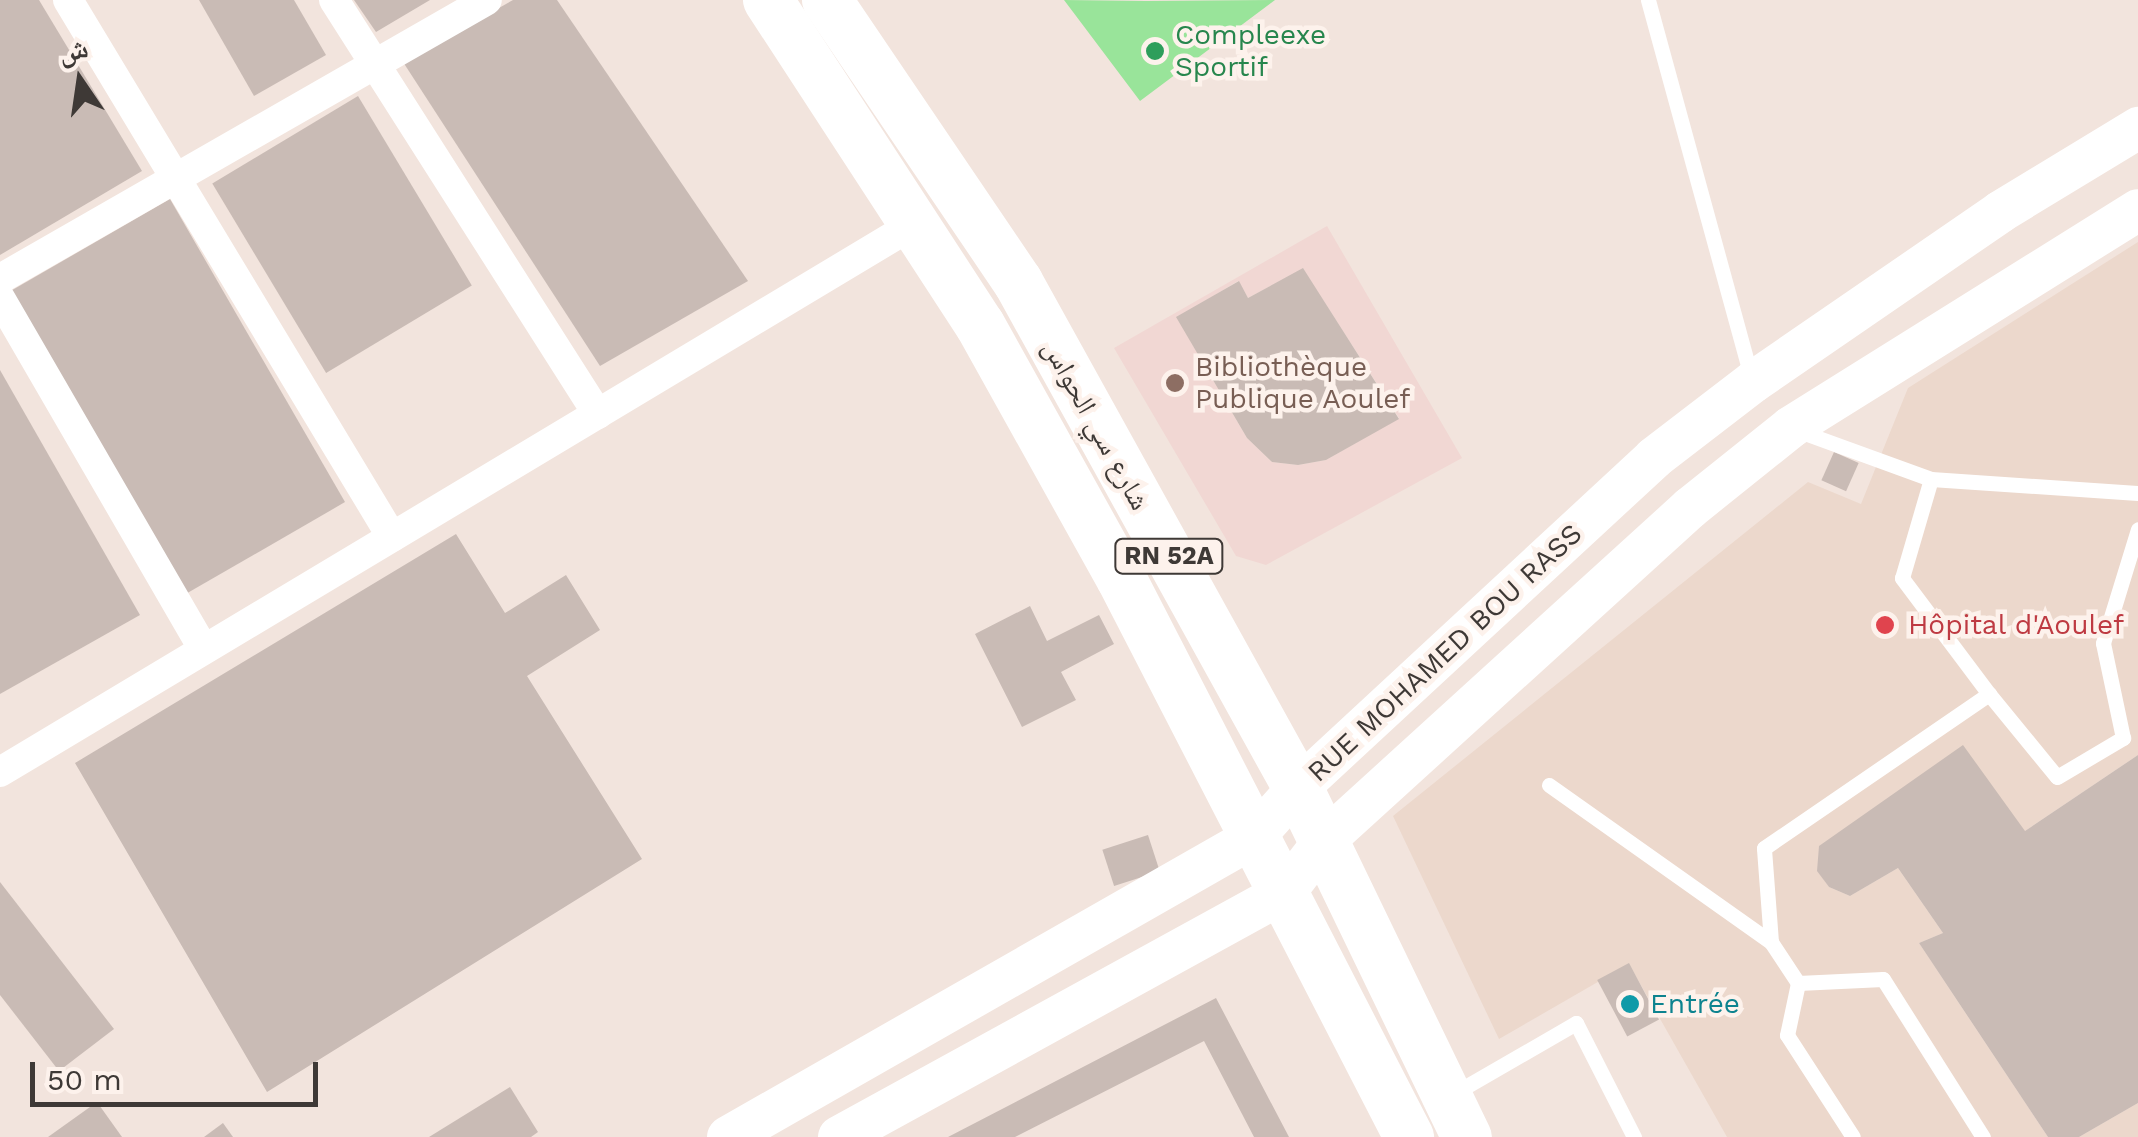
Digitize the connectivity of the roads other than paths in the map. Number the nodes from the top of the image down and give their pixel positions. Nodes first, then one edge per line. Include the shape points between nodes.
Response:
1 (68, 0) edge
2 (334, 0) edge
3 (487, 0) edge
4 (768, 0) edge
5 (827, 0) edge
6 (1648, 0) edge
7 (378, 64) junction
8 (2138, 128) edge
9 (181, 178) junction
10 (2138, 210) edge
11 (916, 223) junction
12 (0, 279) edge
13 (0, 298) edge
14 (1752, 382) junction
15 (598, 414) junction
16 (1790, 428) junction
17 (1931, 479) junction
18 (2138, 493) edge
19 (2138, 529) edge
20 (392, 538) junction
21 (202, 648) junction
22 (1988, 694) junction
23 (0, 772) edge
24 (1549, 784) dead end
25 (1298, 788) junction
26 (1254, 838) junction
27 (1324, 841) junction
28 (1285, 892) junction
29 (1770, 942) junction
30 (1798, 983) junction
31 (1457, 1117) edge
32 (728, 1137) edge
33 (839, 1137) edge
34 (1410, 1137) edge
35 (1634, 1137) edge
36 (1854, 1137) edge
37 (1982, 1137) edge

1 - 9 street
2 - 7 street
3 - 7 street
4 - 11 main road, شارع سي الحواس / RN 52A
5 - 25 main road, شارع سي الحواس / RN 52A via 1018,282
6 - 14 lane
7 - 9 street
7 - 15 street
8 - 14 street, RUE MOHAMED BOU RASS via 2000,212
9 - 12 street
9 - 20 street
10 - 16 street, RUE MOHAMED BOU RASS
11 - 15 street
11 - 26 main road, شارع سي الحواس / RN 52A via 1121,578
13 - 21 street
14 - 16 street
14 - 25 street, RUE MOHAMED BOU RASS via 1654,458
15 - 20 street
16 - 17 lane
16 - 27 street, RUE MOHAMED BOU RASS via 1690,508
17 - 18 lane
17 - 22 lane via 1902,578
19 - 22 lane via 2103,644 2123,738 2057,777
20 - 21 street
21 - 23 street
22 - 29 lane via 1764,848
24 - 29 lane
25 - 26 street, RUE MOHAMED BOU RASS
25 - 27 main road, شارع سي الحواس / RN 52A
26 - 28 main road, شارع سي الحواس / RN 52A
26 - 32 street, RUE MOHAMED BOU RASS
27 - 28 street, RUE MOHAMED BOU RASS
27 - 31 main road, شارع سي الحواس / RN 52A
28 - 33 street, RUE MOHAMED BOU RASS
28 - 34 main road, شارع سي الحواس / RN 52A
29 - 30 lane
30 - 36 lane via 1787,1035
30 - 37 lane via 1884,979
31 - 35 lane via 1576,1022

